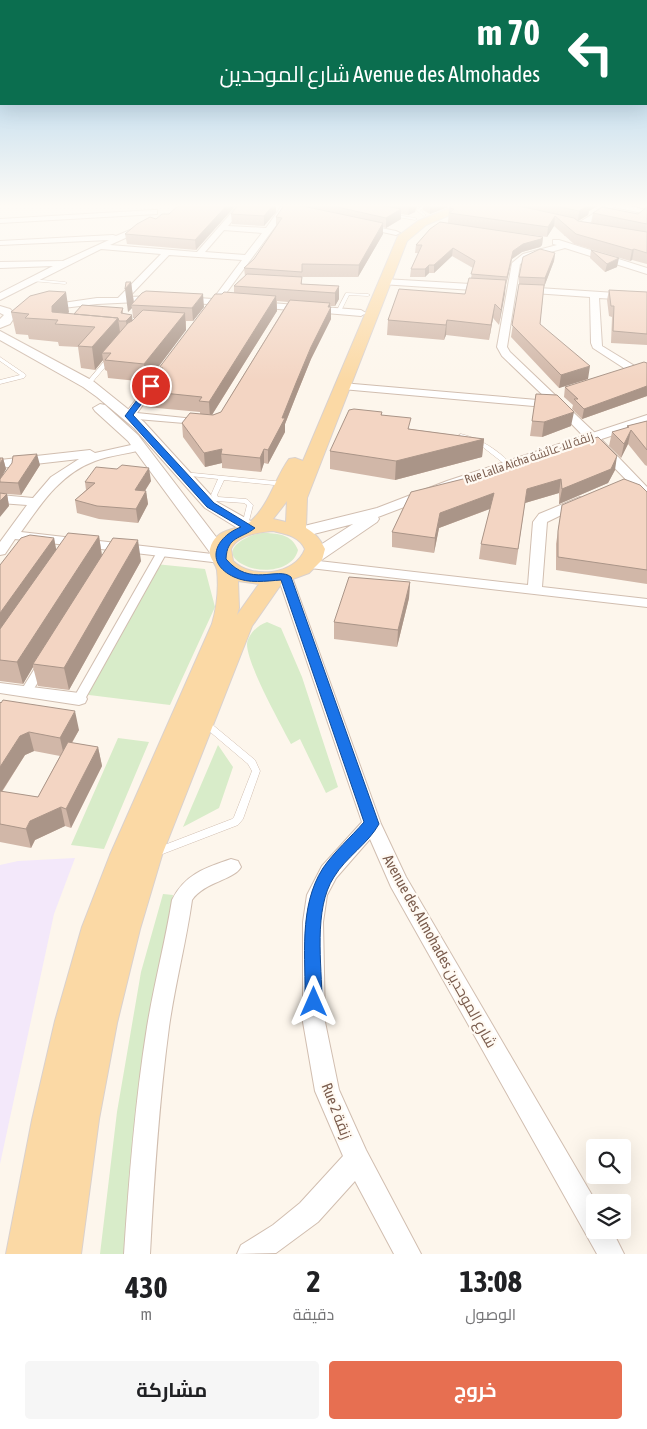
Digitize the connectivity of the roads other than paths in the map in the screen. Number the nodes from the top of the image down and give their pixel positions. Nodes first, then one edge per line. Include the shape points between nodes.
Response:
1 (65, 263) joint
2 (157, 263) edge
3 (246, 263) edge
4 (381, 263) edge
5 (392, 263) edge
6 (517, 263) edge
7 (620, 263) edge
8 (0, 265) edge
9 (647, 271) edge
10 (32, 280) junction
11 (384, 282) junction
12 (65, 283) dead end
13 (510, 289) junction
14 (368, 294) junction
15 (594, 294) junction
16 (0, 297) edge
17 (647, 298) edge
18 (122, 299) junction
19 (87, 302) junction
20 (215, 302) junction
21 (38, 310) edge
22 (338, 312) junction
23 (23, 313) edge
24 (206, 314) edge
25 (361, 314) junction
26 (4, 315) edge
27 (73, 316) edge
28 (0, 335) edge
29 (0, 348) edge
30 (112, 356) edge
31 (0, 359) edge
32 (642, 369) edge
33 (163, 371) edge
34 (615, 376) edge
35 (0, 382) edge
36 (88, 384) junction
37 (342, 386) junction
38 (558, 405) junction
39 (129, 416) junction
40 (647, 419) edge
41 (214, 424) edge
42 (452, 435) edge
43 (593, 437) junction
44 (140, 447) junction
45 (476, 448) edge
46 (492, 450) junction
47 (109, 452) junction
48 (509, 465) junction
49 (7, 466) edge
50 (183, 474) junction
51 (222, 478) junction
52 (641, 480) edge
53 (286, 484) junction
54 (616, 486) edge
55 (647, 494) edge
56 (590, 497) edge
57 (0, 499) edge
58 (38, 502) junction
59 (216, 503) junction
60 (383, 511) junction
61 (251, 526) junction
62 (299, 531) junction
63 (12, 535) junction
64 (0, 550) edge
65 (162, 552) junction
66 (222, 560) junction
67 (312, 560) junction
68 (280, 578) junction
69 (535, 589) junction
70 (647, 603) edge
71 (52, 649) edge
72 (0, 688) edge
73 (26, 692) junction
74 (79, 698) joint
75 (203, 721) junction
76 (372, 824) junction
77 (148, 855) junction
78 (231, 867) dead end
79 (357, 1159) junction
80 (586, 1210) edge
81 (603, 1239) edge
82 (26, 1254) edge
83 (61, 1254) edge
84 (137, 1254) edge
85 (250, 1254) edge
86 (408, 1254) edge
87 (611, 1254) edge

1 - 8 street
1 - 10 street
2 - 18 street
3 - 20 street via 235,283
4 - 14 main road
5 - 11 main road
6 - 13 street
7 - 9 street
10 - 12 lane
10 - 16 street
11 - 13 street
11 - 37 main road
13 - 15 street
13 - 38 street via 502,347 506,354 554,394
14 - 22 lane via 348,294
14 - 25 main road
15 - 17 street
15 - 32 street via 598,348
18 - 19 street
18 - 20 street via 142,303
19 - 21 street
19 - 27 street
20 - 22 street via 246,304 283,312
20 - 24 street
22 - 25 street
23 - 26 street
25 - 53 main road
28 - 36 street
29 - 44 street via 94,403
30 - 36 lane
31 - 35 lane via 23,375
32 - 34 street
33 - 39 street
36 - 39 street
37 - 38 street
37 - 62 main road via 297,498 295,514
38 - 43 street
39 - 41 street
39 - 50 street
40 - 43 street, Rue Lalla Aicha زنقة للا عائشة
42 - 46 lane via 471,437
43 - 48 street, Rue Lalla Aicha زنقة للا عائشة
43 - 52 street
44 - 47 street
44 - 66 street
45 - 46 lane
46 - 48 lane
47 - 49 street
47 - 58 street via 64,472
48 - 60 street, Rue Lalla Aicha زنقة للا عائشة
50 - 51 lane
50 - 59 street via 197,492
51 - 53 lane
51 - 59 lane via 214,495
52 - 54 street
52 - 55 street
53 - 61 main road via 280,497
56 - 69 street via 544,516 540,522
57 - 58 street
58 - 63 street
59 - 61 street
59 - 61 lane via 246,501 250,505
60 - 62 street, Rue Lalla Aicha زنقة للا عائشة
60 - 67 street, Rue Lalla Aicha زنقة للا عائشة
61 - 62 main road via 273,525
61 - 66 main road via 228,539 221,549
62 - 67 main road via 314,545
63 - 64 street
63 - 65 street via 113,552
65 - 66 street
65 - 74 street
66 - 68 main road via 238,575 255,579
66 - 82 main road via 228,608 223,624 124,855 97,927 62,1066
67 - 68 main road via 303,570
67 - 69 street
68 - 75 main road via 241,625
68 - 76 street, Avenue des Almohades شارع الموحدين
69 - 70 street
71 - 73 street
72 - 73 street
73 - 74 street
75 - 77 main road
75 - 77 lane via 256,768 238,819 230,825
76 - 79 street, Rue 2 زنقة via 329,872 317,895 314,922 314,1022 327,1091
76 - 80 street, Avenue des Almohades شارع الموحدين via 398,881
77 - 83 main road via 100,1023
78 - 84 street via 198,882 184,893 182,900 151,1074
79 - 85 street via 311,1212 281,1237
79 - 86 street, Rue 2 زنقة
81 - 87 street

